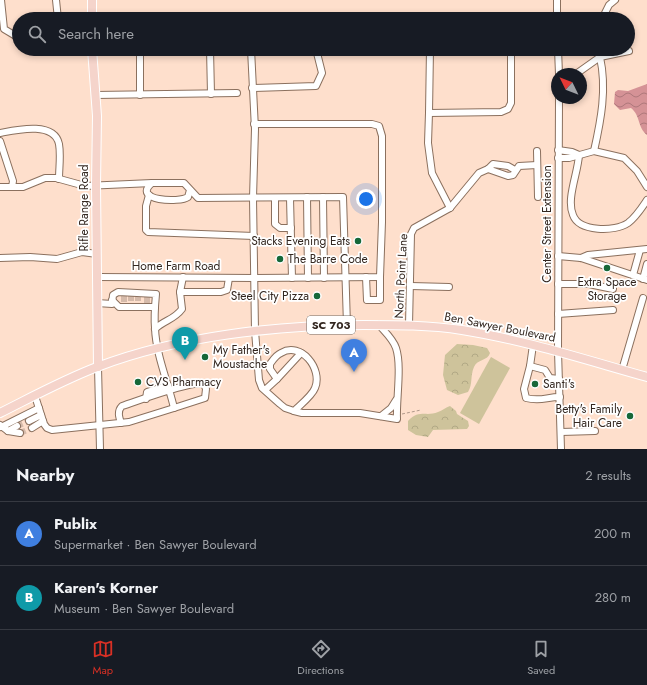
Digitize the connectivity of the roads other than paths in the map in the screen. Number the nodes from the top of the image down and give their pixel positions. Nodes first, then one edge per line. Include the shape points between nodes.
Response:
1 (1, 0) edge
2 (56, 0) edge
3 (92, 0) edge
4 (557, 0) edge
5 (615, 0) edge
6 (57, 12) edge
7 (92, 12) edge
8 (557, 12) edge
9 (606, 12) edge
10 (12, 34) edge
11 (92, 56) edge
12 (140, 56) edge
13 (210, 56) edge
14 (251, 56) edge
15 (318, 56) edge
16 (430, 56) edge
17 (511, 56) edge
18 (558, 56) edge
19 (605, 56) edge
20 (600, 57) junction
21 (559, 68) edge
22 (584, 68) edge
23 (252, 88) junction
24 (237, 93) dead end
25 (211, 94) junction
26 (95, 95) junction
27 (140, 95) junction
28 (559, 104) edge
29 (429, 113) junction
30 (255, 127) junction
31 (0, 133) edge
32 (0, 140) edge
33 (558, 150) junction
34 (537, 151) dead end
35 (594, 151) junction
36 (579, 155) junction
37 (558, 158) junction
38 (537, 165) junction
39 (59, 179) junction
40 (152, 183) junction
41 (140, 184) junction
42 (96, 185) junction
43 (0, 187) edge
44 (12, 187) junction
45 (647, 187) edge
46 (190, 190) junction
47 (148, 192) junction
48 (307, 197) junction
49 (323, 197) junction
50 (538, 197) dead end
51 (198, 198) junction
52 (253, 198) junction
53 (275, 198) junction
54 (290, 198) junction
55 (185, 199) junction
56 (647, 200) edge
57 (450, 208) junction
58 (291, 228) junction
59 (254, 236) junction
60 (647, 249) edge
61 (640, 250) junction
62 (97, 254) junction
63 (558, 256) junction
64 (0, 258) edge
65 (581, 258) junction
66 (647, 264) edge
67 (632, 275) junction
68 (380, 276) junction
69 (98, 277) junction
70 (183, 277) junction
71 (229, 278) junction
72 (255, 278) junction
73 (292, 278) junction
74 (308, 278) junction
75 (324, 278) junction
76 (345, 278) junction
77 (366, 278) junction
78 (645, 279) edge
79 (558, 284) junction
80 (411, 286) junction
81 (449, 287) dead end
82 (612, 289) dead end
83 (180, 292) junction
84 (643, 298) dead end
85 (112, 300) junction
86 (97, 303) junction
87 (155, 307) junction
88 (613, 310) dead end
89 (558, 314) junction
90 (346, 325) junction
91 (379, 325) junction
92 (409, 325) junction
93 (155, 329) junction
94 (255, 331) junction
95 (533, 345) junction
96 (158, 350) junction
97 (558, 351) junction
98 (301, 353) junction
99 (530, 366) junction
100 (98, 367) junction
101 (622, 370) junction
102 (647, 377) edge
103 (276, 379) junction
104 (559, 380) junction
105 (169, 387) junction
106 (265, 390) junction
107 (34, 396) junction
108 (560, 397) junction
109 (396, 400) junction
110 (174, 408) junction
111 (294, 411) junction
112 (0, 413) edge
113 (41, 415) junction
114 (381, 416) junction
115 (30, 421) tunnel mouth
116 (121, 423) junction
117 (1, 426) edge
118 (17, 426) tunnel mouth
119 (99, 426) junction
120 (32, 428) tunnel mouth
121 (8, 431) junction
122 (595, 431) dead end
123 (561, 432) junction
124 (20, 433) tunnel mouth
125 (100, 449) edge
126 (561, 449) edge

1 - 10 street via 4,29
2 - 6 street
3 - 7 main road
4 - 8 street
5 - 9 street
11 - 26 main road, Rifle Range Road
12 - 27 street
13 - 25 street
14 - 23 street
15 - 23 street via 322,78 316,86
16 - 29 street
17 - 29 street via 511,103 508,109 501,112
18 - 21 street
19 - 20 street
20 - 22 street
20 - 35 street via 604,75 603,102
23 - 30 street
24 - 25 street
25 - 27 street
26 - 27 street
26 - 42 main road, Rifle Range Road
28 - 33 street, Center Street Extension
29 - 57 street via 428,143 432,173
30 - 52 street
30 - 68 street via 372,124 379,126 382,136
31 - 39 street via 43,128 54,136 59,143
32 - 44 street via 13,181
33 - 36 street
33 - 37 street, Center Street Extension
34 - 38 street
35 - 36 street
35 - 45 street via 624,158 637,171
36 - 37 street
36 - 56 street via 570,201 573,216 580,224 590,229 626,225 638,214
37 - 63 street, Center Street Extension
38 - 50 street
38 - 57 street, North Point Lane via 519,166 515,170 508,166 493,164 479,173
39 - 42 street via 85,186
39 - 44 street via 45,178 23,187
40 - 41 street
40 - 46 street via 184,183
40 - 47 street
41 - 42 street
41 - 47 street
42 - 62 main road, Rifle Range Road
43 - 44 street
46 - 51 street
46 - 55 street
47 - 55 street via 154,198
47 - 59 street via 148,232
48 - 49 street
48 - 54 street
48 - 74 street
49 - 75 street
49 - 76 street via 343,197
51 - 52 street
51 - 55 street
52 - 53 street
52 - 59 street
53 - 54 street
53 - 58 street via 275,224 280,228
54 - 58 street
57 - 80 street, North Point Lane via 414,228 411,234
58 - 73 street
59 - 72 street
60 - 61 street
61 - 65 street via 588,254
61 - 67 street
62 - 64 street via 82,252 57,259
62 - 69 main road, Rifle Range Road
63 - 65 street
63 - 79 street, Center Street Extension
65 - 67 street
66 - 78 street
67 - 78 street
68 - 77 street, Home Farm Road
68 - 77 street via 380,300 367,300
69 - 70 street, Home Farm Road
69 - 86 main road, Rifle Range Road
70 - 71 street, Home Farm Road
70 - 83 street
71 - 72 street, Home Farm Road
71 - 83 street via 227,290 221,292
72 - 73 street, Home Farm Road
72 - 94 street
73 - 74 street, Home Farm Road
74 - 75 street, Home Farm Road
75 - 76 street, Home Farm Road
76 - 77 street, Home Farm Road
76 - 90 street
79 - 82 street via 589,284
79 - 89 street, Center Street Extension
80 - 81 street
80 - 92 street, North Point Lane
83 - 93 street via 182,309 176,317
84 - 101 street
85 - 86 street via 112,304
85 - 87 street via 119,307
85 - 87 street via 113,295 118,292 156,294
86 - 100 main road, Rifle Range Road
87 - 93 street
88 - 89 street
89 - 97 street, Center Street Extension
90 - 91 main road, Ben Sawyer Boulevard / SC 703
90 - 94 main road, Ben Sawyer Boulevard / SC 703
91 - 92 main road, Ben Sawyer Boulevard / SC 703
91 - 109 street via 396,348
92 - 95 main road, Ben Sawyer Boulevard / SC 703 via 461,330
93 - 96 street
94 - 96 main road, Ben Sawyer Boulevard / SC 703 via 194,340
94 - 106 street via 259,380
95 - 97 main road, Ben Sawyer Boulevard / SC 703
95 - 99 street
96 - 100 main road, Ben Sawyer Boulevard / SC 703
96 - 105 street
97 - 101 main road, Ben Sawyer Boulevard / SC 703
97 - 104 street, Center Street Extension
98 - 103 street
98 - 103 street via 289,350 276,356 270,364
98 - 111 street via 314,365 316,382 315,389
99 - 104 street via 545,370 550,378
99 - 108 street via 524,389 526,398 541,400
100 - 107 main road, Ben Sawyer Boulevard / SC 703
100 - 119 street
101 - 102 main road, Ben Sawyer Boulevard / SC 703
103 - 106 street
104 - 108 street, Center Street Extension
105 - 110 street
105 - 110 street via 201,383 206,389 205,398
105 - 116 street via 147,392 146,399 122,406 119,409
106 - 111 street via 285,408
107 - 112 main road, Ben Sawyer Boulevard / SC 703
107 - 113 street
108 - 123 street, Center Street Extension
109 - 114 street
109 - 114 street via 397,419
110 - 116 street
111 - 114 street
113 - 115 street
113 - 117 street
113 - 119 street via 47,428 52,430
113 - 120 street
116 - 119 street
117 - 121 street
118 - 121 street
119 - 125 street
121 - 124 street
122 - 123 street
123 - 126 street, Center Street Extension

